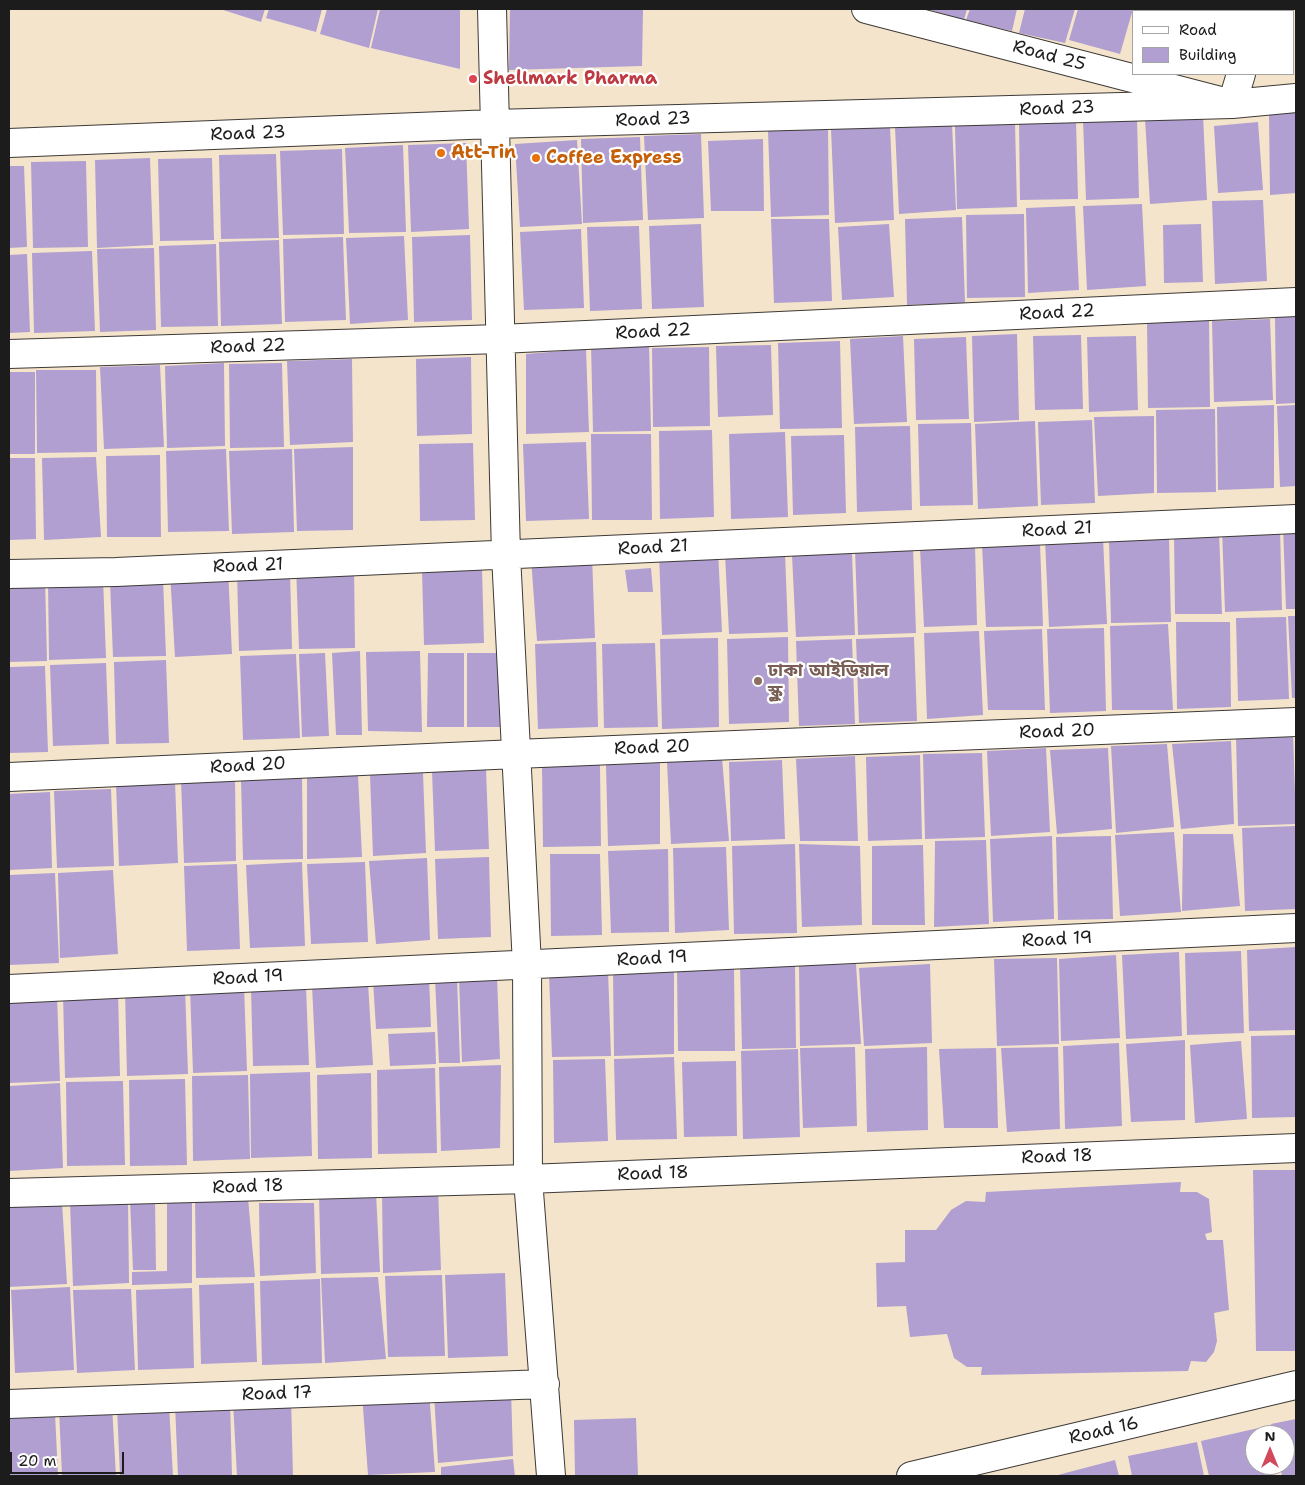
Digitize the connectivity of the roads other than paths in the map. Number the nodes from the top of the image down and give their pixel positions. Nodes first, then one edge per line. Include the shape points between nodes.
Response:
1 (492, 9) edge
2 (866, 9) edge
3 (1241, 75) edge
4 (1296, 98) edge
5 (1232, 104) junction
6 (494, 124) junction
7 (9, 143) edge
8 (1296, 302) edge
9 (500, 339) junction
10 (9, 354) edge
11 (1296, 519) edge
12 (506, 555) junction
13 (9, 574) edge
14 (1296, 722) edge
15 (516, 754) junction
16 (9, 777) edge
17 (1296, 928) edge
18 (527, 964) junction
19 (9, 989) edge
20 (1296, 1148) edge
21 (528, 1179) junction
22 (9, 1193) edge
23 (545, 1384) junction
24 (1296, 1385) edge
25 (9, 1404) edge
26 (551, 1476) edge
27 (911, 1476) edge

1 - 6 street
2 - 5 street, Road 25
3 - 5 street
4 - 5 street, Road 23
5 - 6 street, Road 23
6 - 7 street, Road 23
6 - 9 street
8 - 9 street, Road 22
9 - 10 street, Road 22
9 - 12 street
11 - 12 street, Road 21
12 - 13 street, Road 21
12 - 15 street
14 - 15 street, Road 20
15 - 16 street, Road 20
15 - 18 street
17 - 18 street, Road 19
18 - 19 street, Road 19
18 - 21 street
20 - 21 street, Road 18
21 - 22 street, Road 18
21 - 23 street
23 - 25 street, Road 17
23 - 26 street
24 - 27 street, Road 16

